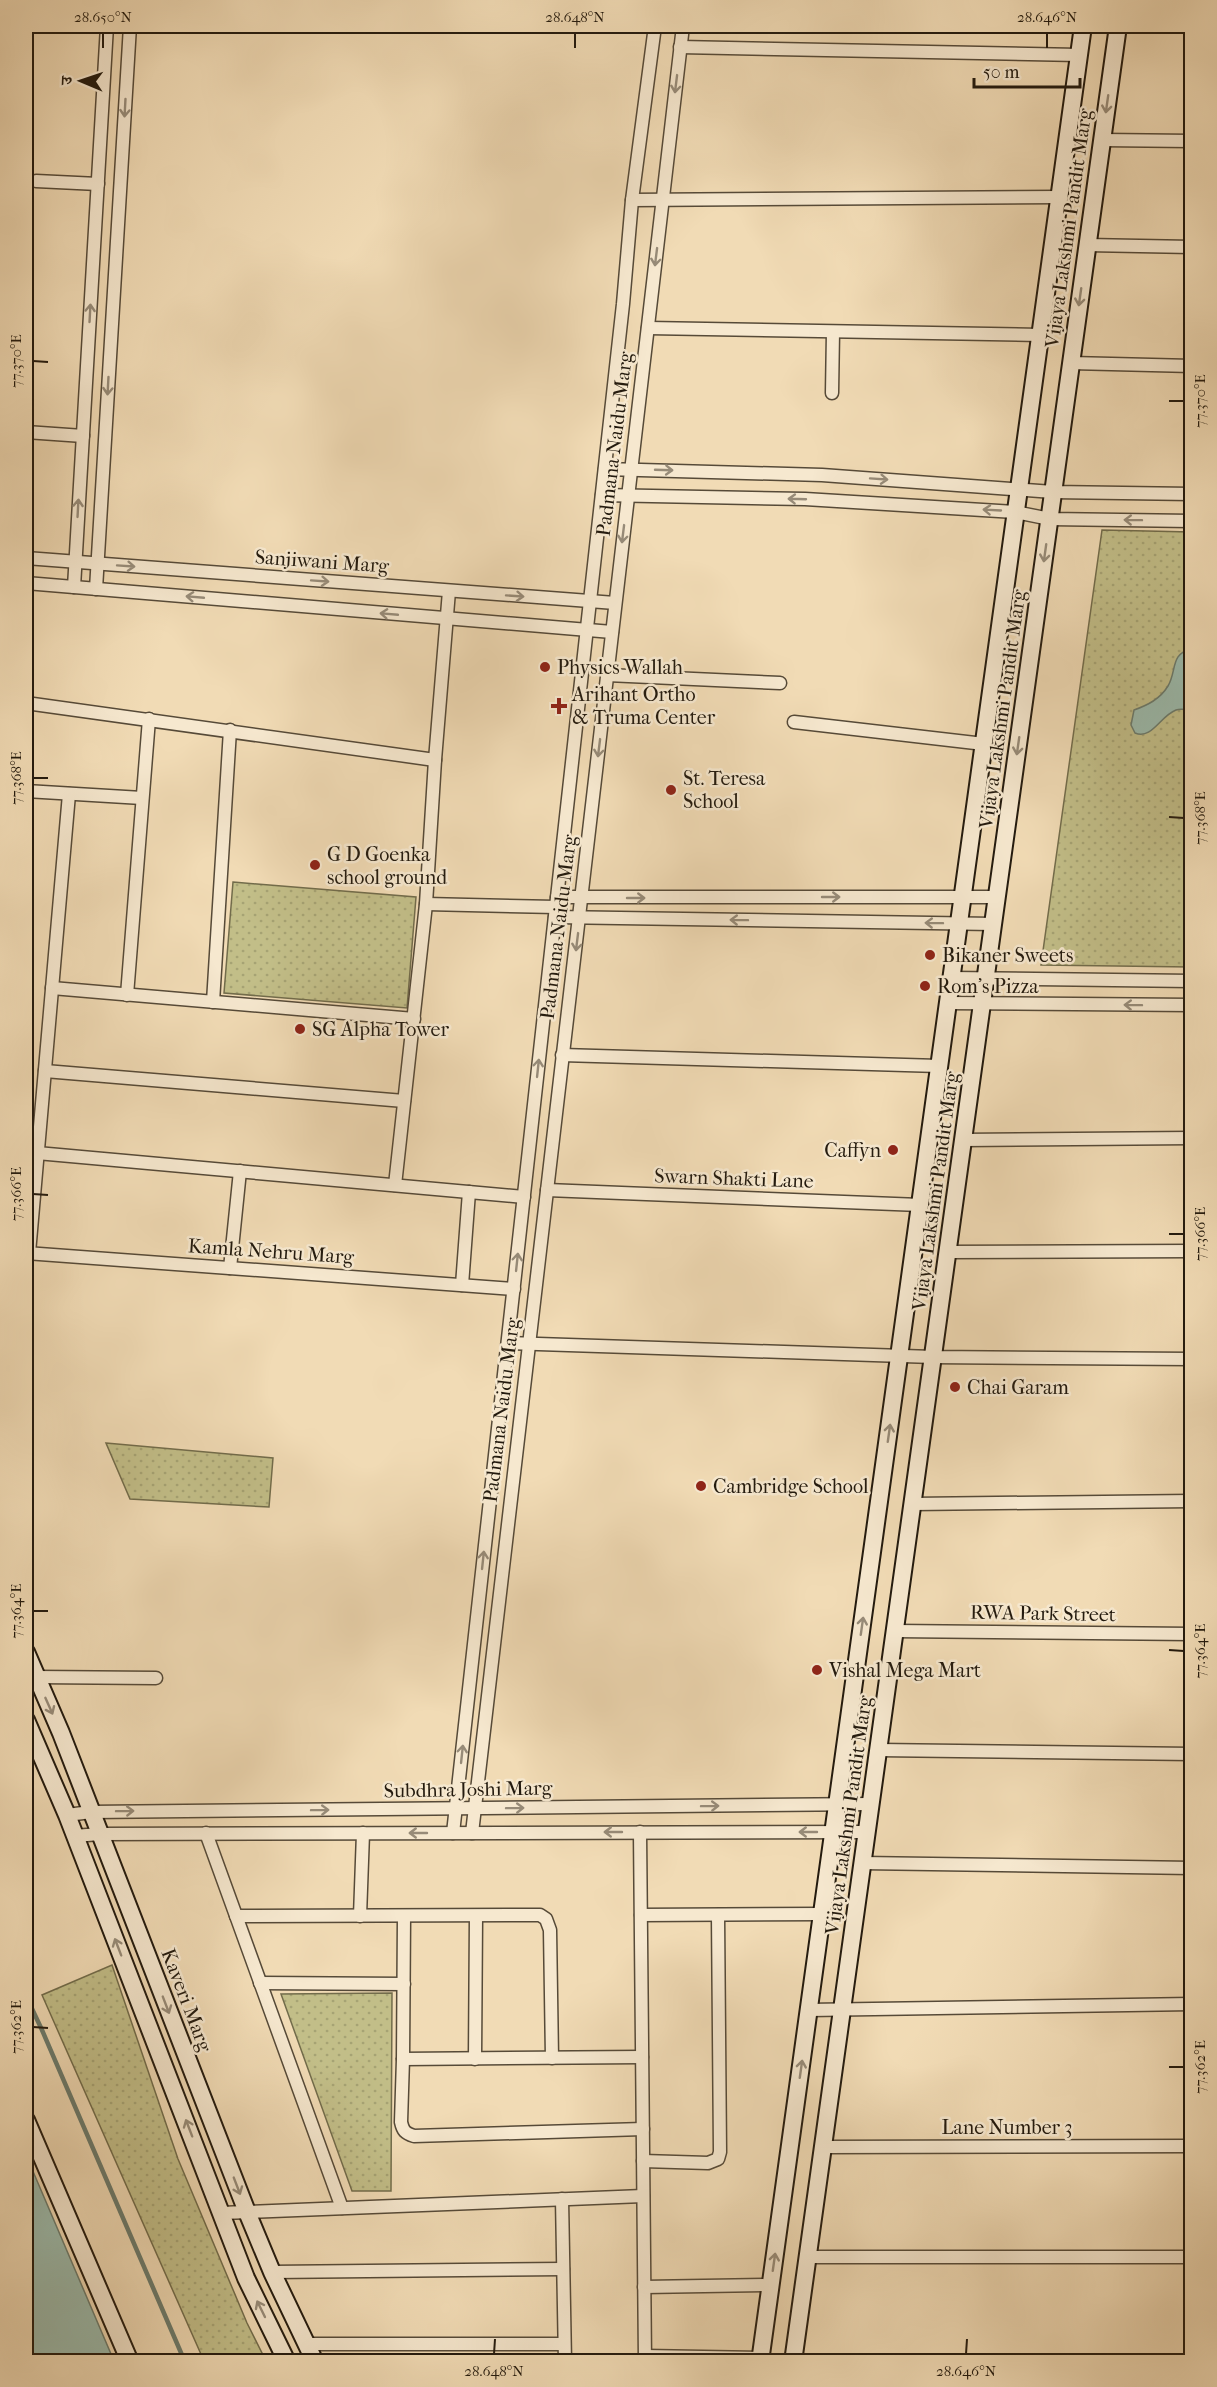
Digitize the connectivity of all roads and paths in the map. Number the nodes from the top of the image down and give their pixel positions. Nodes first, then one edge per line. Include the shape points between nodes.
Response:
1 (107, 26) edge
2 (130, 26) edge
3 (654, 26) edge
4 (683, 26) edge
5 (1083, 26) edge
6 (1118, 26) edge
7 (680, 47) junction
8 (1079, 55) junction
9 (1102, 140) junction
10 (1191, 141) edge
11 (36, 181) dead end
12 (98, 184) junction
13 (1059, 197) junction
14 (663, 199) junction
15 (632, 200) junction
16 (1087, 245) junction
17 (1191, 248) edge
18 (648, 328) junction
19 (833, 332) junction
20 (1040, 335) junction
21 (1071, 363) junction
22 (1191, 366) edge
23 (832, 393) dead end
24 (26, 432) edge
25 (83, 436) junction
26 (605, 469) junction
27 (631, 470) junction
28 (1018, 489) junction
29 (1053, 492) junction
30 (1191, 494) edge
31 (602, 495) junction
32 (628, 495) junction
33 (1015, 512) junction
34 (1050, 519) junction
35 (1191, 521) edge
36 (26, 558) edge
37 (75, 562) junction
38 (98, 564) junction
39 (26, 583) edge
40 (74, 587) junction
41 (96, 589) junction
42 (449, 591) junction
43 (590, 601) junction
44 (615, 603) junction
45 (447, 619) junction
46 (587, 630) junction
47 (612, 632) junction
48 (607, 675) junction
49 (780, 683) dead end
50 (26, 703) edge
51 (149, 719) junction
52 (794, 722) dead end
53 (230, 730) junction
54 (984, 744) junction
55 (435, 760) junction
56 (26, 791) edge
57 (69, 794) junction
58 (142, 798) junction
59 (963, 896) junction
60 (582, 897) junction
61 (996, 897) junction
62 (426, 904) junction
63 (556, 907) junction
64 (579, 918) junction
65 (959, 923) junction
66 (993, 924) junction
67 (951, 978) junction
68 (985, 978) junction
69 (1191, 981) edge
70 (52, 988) junction
71 (127, 995) junction
72 (213, 1002) junction
73 (948, 1003) junction
74 (982, 1003) junction
75 (1191, 1005) edge
76 (414, 1019) junction
77 (562, 1055) junction
78 (939, 1066) junction
79 (45, 1071) junction
80 (404, 1101) junction
81 (1191, 1138) edge
82 (963, 1140) junction
83 (37, 1153) junction
84 (240, 1171) junction
85 (396, 1185) junction
86 (547, 1190) junction
87 (469, 1192) junction
88 (524, 1197) junction
89 (920, 1204) junction
90 (1191, 1251) edge
91 (947, 1252) junction
92 (27, 1253) edge
93 (230, 1268) junction
94 (462, 1285) junction
95 (514, 1289) junction
96 (508, 1343) junction
97 (529, 1344) junction
98 (899, 1355) junction
99 (933, 1357) junction
100 (1191, 1359) edge
101 (1191, 1501) edge
102 (912, 1504) junction
103 (895, 1631) junction
104 (1191, 1634) edge
105 (26, 1652) edge
106 (36, 1677) junction
107 (156, 1678) dead end
108 (26, 1720) edge
109 (878, 1750) junction
110 (1191, 1754) edge
111 (837, 1804) junction
112 (871, 1804) junction
113 (456, 1808) junction
114 (474, 1808) junction
115 (92, 1812) junction
116 (67, 1815) junction
117 (640, 1832) junction
118 (833, 1832) junction
119 (867, 1832) junction
120 (206, 1833) junction
121 (363, 1833) junction
122 (453, 1833) junction
123 (472, 1833) junction
124 (100, 1834) junction
125 (74, 1836) junction
126 (862, 1863) junction
127 (1191, 1868) edge
128 (822, 1914) junction
129 (641, 1915) junction
130 (718, 1915) junction
131 (236, 1916) junction
132 (360, 1916) junction
133 (404, 1916) junction
134 (476, 1916) junction
135 (260, 1983) junction
136 (404, 1984) junction
137 (1191, 2004) edge
138 (842, 2009) junction
139 (809, 2010) junction
140 (642, 2057) junction
141 (475, 2058) junction
142 (552, 2058) junction
143 (404, 2059) junction
144 (26, 2120) edge
145 (642, 2129) junction
146 (1191, 2146) edge
147 (823, 2147) junction
148 (643, 2161) junction
149 (643, 2196) junction
150 (562, 2199) junction
151 (342, 2208) junction
152 (222, 2212) junction
153 (247, 2212) junction
154 (808, 2256) junction
155 (1191, 2257) edge
156 (564, 2270) junction
157 (272, 2272) junction
158 (771, 2285) junction
159 (644, 2287) junction
160 (307, 2344) junction
161 (564, 2344) junction
162 (645, 2359) edge
163 (760, 2360) edge
164 (130, 2361) edge
165 (287, 2361) edge
166 (315, 2361) edge
167 (565, 2361) edge
168 (793, 2361) edge

1 - 12 street
2 -> 38 street
3 - 15 street, Padmana Naidu Marg
4 - 7 street, Padmana Naidu Marg
5 - 8 street, Vijaya Lakshmi Pandit Marg
6 -> 9 street, Vijaya Lakshmi Pandit Marg
7 - 8 street
7 -> 14 street, Padmana Naidu Marg
8 - 13 street, Vijaya Lakshmi Pandit Marg
9 - 10 street
9 - 16 street, Vijaya Lakshmi Pandit Marg
11 - 12 street
25 -> 12 street
13 - 14 street
13 - 20 street, Vijaya Lakshmi Pandit Marg
14 - 15 street
14 -> 18 street, Padmana Naidu Marg
15 - 26 street, Padmana Naidu Marg
16 - 17 street
16 -> 21 street, Vijaya Lakshmi Pandit Marg
18 - 19 street
18 - 27 street, Padmana Naidu Marg
19 - 20 street
19 - 23 street
20 - 28 street, Vijaya Lakshmi Pandit Marg
21 - 22 street
21 - 29 street, Vijaya Lakshmi Pandit Marg
24 - 25 street
37 -> 25 street
26 - 27 street
26 - 31 street, Padmana Naidu Marg
27 -> 28 street via 822,475
27 - 32 street, Padmana Naidu Marg
28 - 29 street
28 - 33 street, Vijaya Lakshmi Pandit Marg
29 - 30 street
29 - 34 street, Vijaya Lakshmi Pandit Marg
31 - 32 street
31 - 43 street, Padmana Naidu Marg
33 -> 32 street via 806,499
32 -> 44 street, Padmana Naidu Marg
33 - 34 street
33 - 54 street, Vijaya Lakshmi Pandit Marg
35 -> 34 street
34 -> 61 street, Vijaya Lakshmi Pandit Marg
36 - 37 street, Sanjiwani Marg
37 - 38 street, Sanjiwani Marg
37 - 40 street
38 - 41 street
38 -> 42 street, Sanjiwani Marg
39 - 40 street
40 - 41 street
45 -> 41 street
42 -> 43 street, Sanjiwani Marg
42 - 45 street
43 - 44 street, Sanjiwani Marg
43 - 46 street, Padmana Naidu Marg
44 - 47 street, Padmana Naidu Marg
45 - 46 street
45 - 55 street
46 - 47 street
46 - 63 street, Padmana Naidu Marg
47 - 48 street, Padmana Naidu Marg
48 - 49 street
48 -> 60 street, Padmana Naidu Marg
50 - 51 street
51 - 53 street
51 - 58 street
52 - 54 street
53 - 55 street
53 - 72 street
54 - 59 street, Vijaya Lakshmi Pandit Marg
55 - 62 street
56 - 57 street
57 - 58 street
57 - 70 street
58 - 71 street
60 -> 59 street
59 - 61 street
59 - 65 street, Vijaya Lakshmi Pandit Marg
60 - 63 street
60 - 64 street, Padmana Naidu Marg
61 - 66 street, Vijaya Lakshmi Pandit Marg
62 - 63 street
62 - 76 street
63 - 64 street
88 -> 63 street, Padmana Naidu Marg
65 -> 64 street
64 -> 77 street, Padmana Naidu Marg
65 - 66 street
65 - 67 street, Vijaya Lakshmi Pandit Marg
66 - 68 street, Vijaya Lakshmi Pandit Marg
67 - 68 street
67 - 73 street, Vijaya Lakshmi Pandit Marg
68 - 69 street
68 - 74 street, Vijaya Lakshmi Pandit Marg
70 - 71 street
70 - 79 street
71 - 72 street
72 - 76 street
73 - 74 street
73 - 78 street, Vijaya Lakshmi Pandit Marg
75 -> 74 street
74 - 82 street, Vijaya Lakshmi Pandit Marg
76 - 80 street
77 - 78 street
77 - 86 street, Padmana Naidu Marg
78 - 89 street, Vijaya Lakshmi Pandit Marg
79 - 80 street
79 - 83 street
80 - 85 street
81 - 82 street
82 - 91 street, Vijaya Lakshmi Pandit Marg
83 - 84 street
83 - 92 street
84 - 85 street
84 - 93 street
85 - 87 street
86 - 89 street, Swarn Shakti Lane
86 - 97 street, Padmana Naidu Marg
87 - 88 street
87 - 94 street
95 -> 88 street, Padmana Naidu Marg
89 - 98 street, Vijaya Lakshmi Pandit Marg
90 - 91 street
91 - 99 street, Vijaya Lakshmi Pandit Marg
92 - 93 street, Kamla Nehru Marg
93 - 94 street, Kamla Nehru Marg
94 - 95 street, Kamla Nehru Marg
95 - 96 street, Padmana Naidu Marg
96 - 97 street
113 -> 96 street, Padmana Naidu Marg
97 - 98 street
97 - 114 street, Padmana Naidu Marg
98 - 99 street
111 -> 98 street, Vijaya Lakshmi Pandit Marg
99 - 100 street
99 - 102 street, Vijaya Lakshmi Pandit Marg
101 - 102 street
102 - 103 street, Vijaya Lakshmi Pandit Marg
103 - 104 street, RWA Park Street
103 - 109 street, Vijaya Lakshmi Pandit Marg
105 - 106 street, Kaveri Marg
106 - 107 street
106 -> 115 street, Kaveri Marg
108 - 116 street
109 - 110 street
109 - 112 street, Vijaya Lakshmi Pandit Marg
111 - 112 street, Subdhra Joshi Marg
114 -> 111 street, Subdhra Joshi Marg
111 - 118 street, Vijaya Lakshmi Pandit Marg
112 - 119 street, Vijaya Lakshmi Pandit Marg
113 - 114 street, Subdhra Joshi Marg
115 -> 113 street, Subdhra Joshi Marg
113 - 122 street, Padmana Naidu Marg
114 - 123 street, Padmana Naidu Marg
115 - 116 street, Subdhra Joshi Marg
115 - 124 street, Kaveri Marg
116 - 125 street
118 -> 117 street
117 -> 123 street
117 - 129 street
118 - 119 street
118 - 128 street, Vijaya Lakshmi Pandit Marg
119 - 126 street, Vijaya Lakshmi Pandit Marg
120 - 121 street
120 - 124 street
120 - 131 street
122 -> 121 street
121 - 132 street
122 - 123 street
124 - 125 street
124 -> 153 street, Kaveri Marg
152 -> 125 street
126 - 127 street
126 - 138 street, Vijaya Lakshmi Pandit Marg
128 - 130 street
128 - 139 street, Vijaya Lakshmi Pandit Marg
129 - 130 street
129 - 140 street
130 - 148 street via 718,2159 708,2163
131 - 132 street
131 - 135 street
132 - 133 street
133 - 134 street
133 - 136 street
134 - 141 street
134 - 142 street via 540,1915 549,1924
135 - 136 street
135 - 151 street
136 - 143 street
137 - 138 street
138 - 139 street
138 - 147 street, Vijaya Lakshmi Pandit Marg
158 -> 139 street, Vijaya Lakshmi Pandit Marg
140 - 142 street
140 - 145 street
141 - 142 street
141 - 143 street
143 - 145 street via 402,2130 414,2136
144 - 164 street
145 - 148 street
146 - 147 street, Lane Number 3
147 - 154 street, Vijaya Lakshmi Pandit Marg
148 - 149 street
149 - 150 street
149 - 159 street
150 - 151 street
150 - 156 street
151 - 153 street
152 - 153 street
165 -> 152 street via 246,2278
153 - 157 street, Kaveri Marg
154 - 155 street
154 - 168 street, Vijaya Lakshmi Pandit Marg
156 - 157 street
156 - 161 street
157 - 160 street, Kaveri Marg
158 - 159 street
158 - 163 street, Vijaya Lakshmi Pandit Marg
159 - 162 street
160 - 161 street
160 - 166 street, Kaveri Marg
161 - 167 street
162 - 163 street

